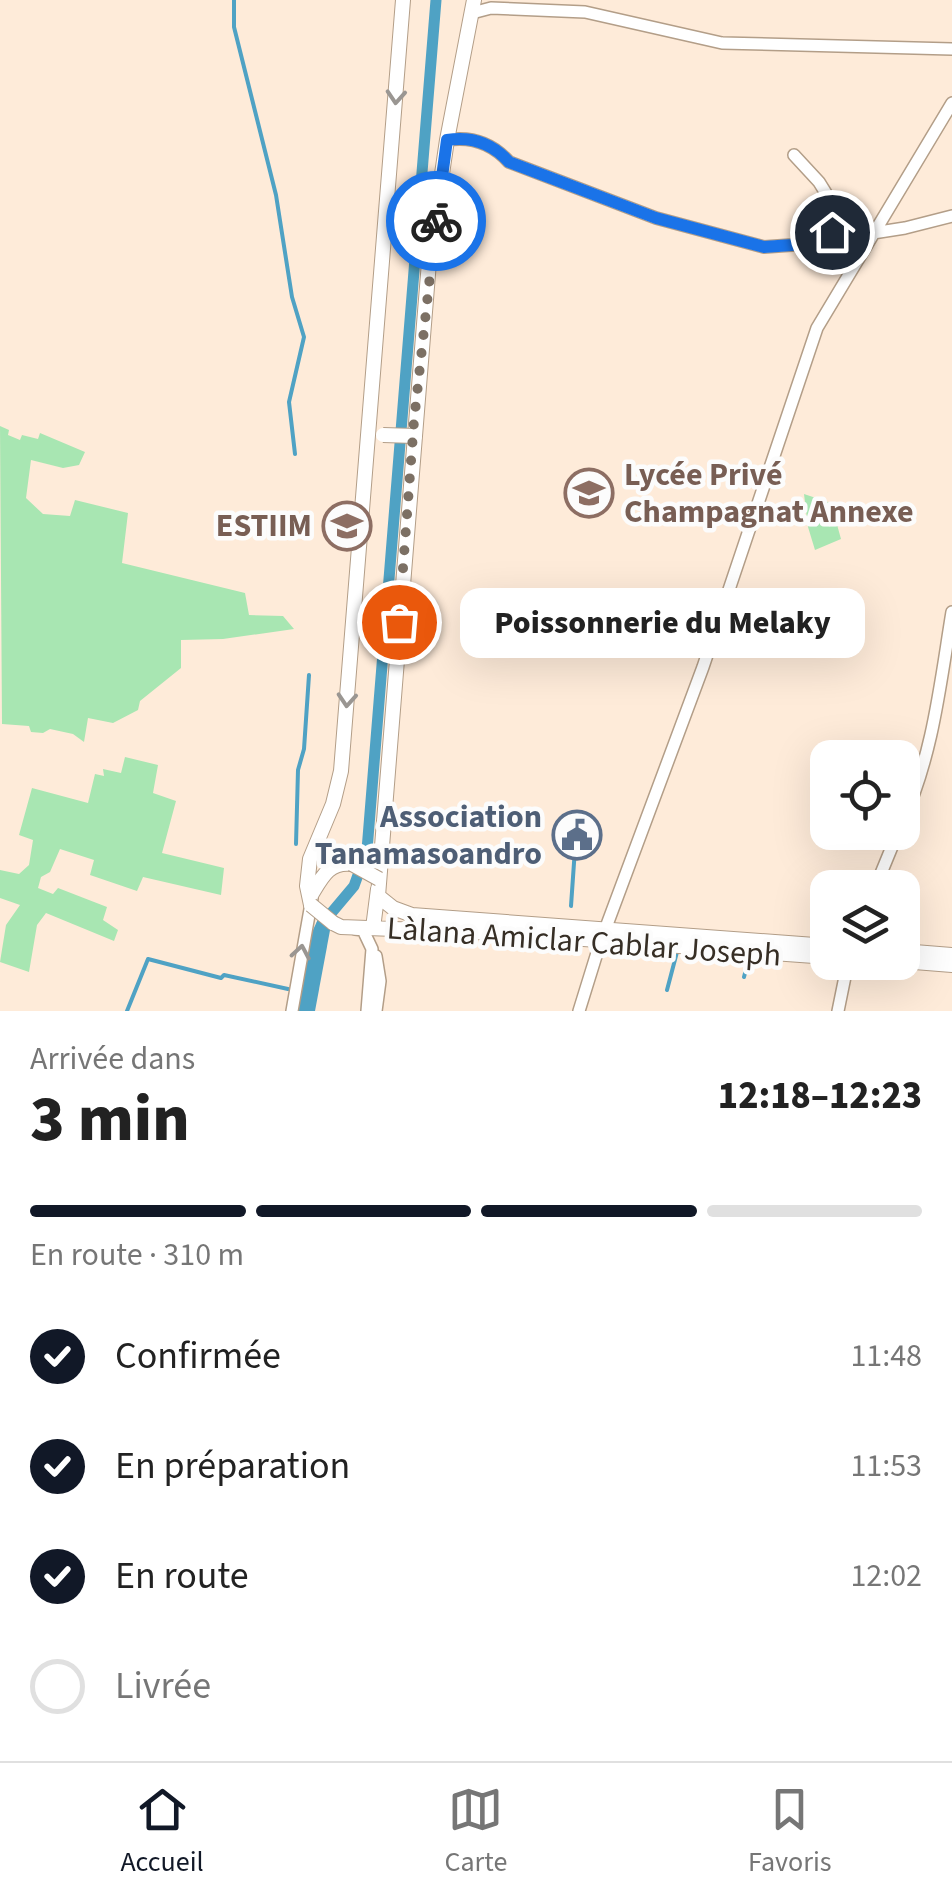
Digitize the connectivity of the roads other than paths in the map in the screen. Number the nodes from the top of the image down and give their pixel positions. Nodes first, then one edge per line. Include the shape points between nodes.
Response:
1 (403, 0) edge
2 (473, 7) edge
3 (952, 49) edge
4 (952, 102) edge
5 (447, 140) junction
6 (794, 155) dead end
7 (952, 216) edge
8 (850, 232) junction
9 (873, 233) junction
10 (414, 442) junction
11 (370, 446) junction
12 (952, 612) edge
13 (920, 784) edge
14 (378, 896) junction
15 (310, 901) junction
16 (337, 925) junction
17 (372, 928) junction
18 (603, 935) junction
19 (810, 945) edge
20 (920, 952) edge
21 (810, 955) edge
22 (952, 955) edge
23 (920, 962) edge
24 (952, 965) edge
25 (844, 980) edge
26 (292, 1011) edge
27 (367, 1011) edge
28 (376, 1011) edge
29 (580, 1011) edge
30 (838, 1011) edge

1 -> 11 main road
2 - 3 street via 584,12 722,43
2 - 5 main road
4 - 9 street
5 - 8 street via 496,148 509,162 656,218 764,247
5 - 10 main road
6 - 8 street
7 - 9 street
8 - 9 street
9 - 18 street via 817,328 703,667
10 - 11 main road, bridge via 383,435
10 - 14 main road
11 -> 15 main road via 341,771 310,859
12 - 13 street
14 - 15 main road, bridge via 379,879 352,864 336,864
14 - 17 main road
14 - 18 main road, Làlana Amiclar Cablar Joseph via 412,915
15 - 16 main road, bridge
26 -> 15 street
16 - 17 main road, Làlana Amiclar Cablar Joseph
16 - 27 street via 363,930 370,940
17 - 18 main road, Làlana Amiclar Cablar Joseph
17 - 28 street via 380,981
18 - 19 main road, Làlana Amiclar Cablar Joseph
18 - 21 main road, Làlana Amiclar Cablar Joseph
18 - 29 street
20 - 22 main road
23 - 24 main road
25 - 30 street

